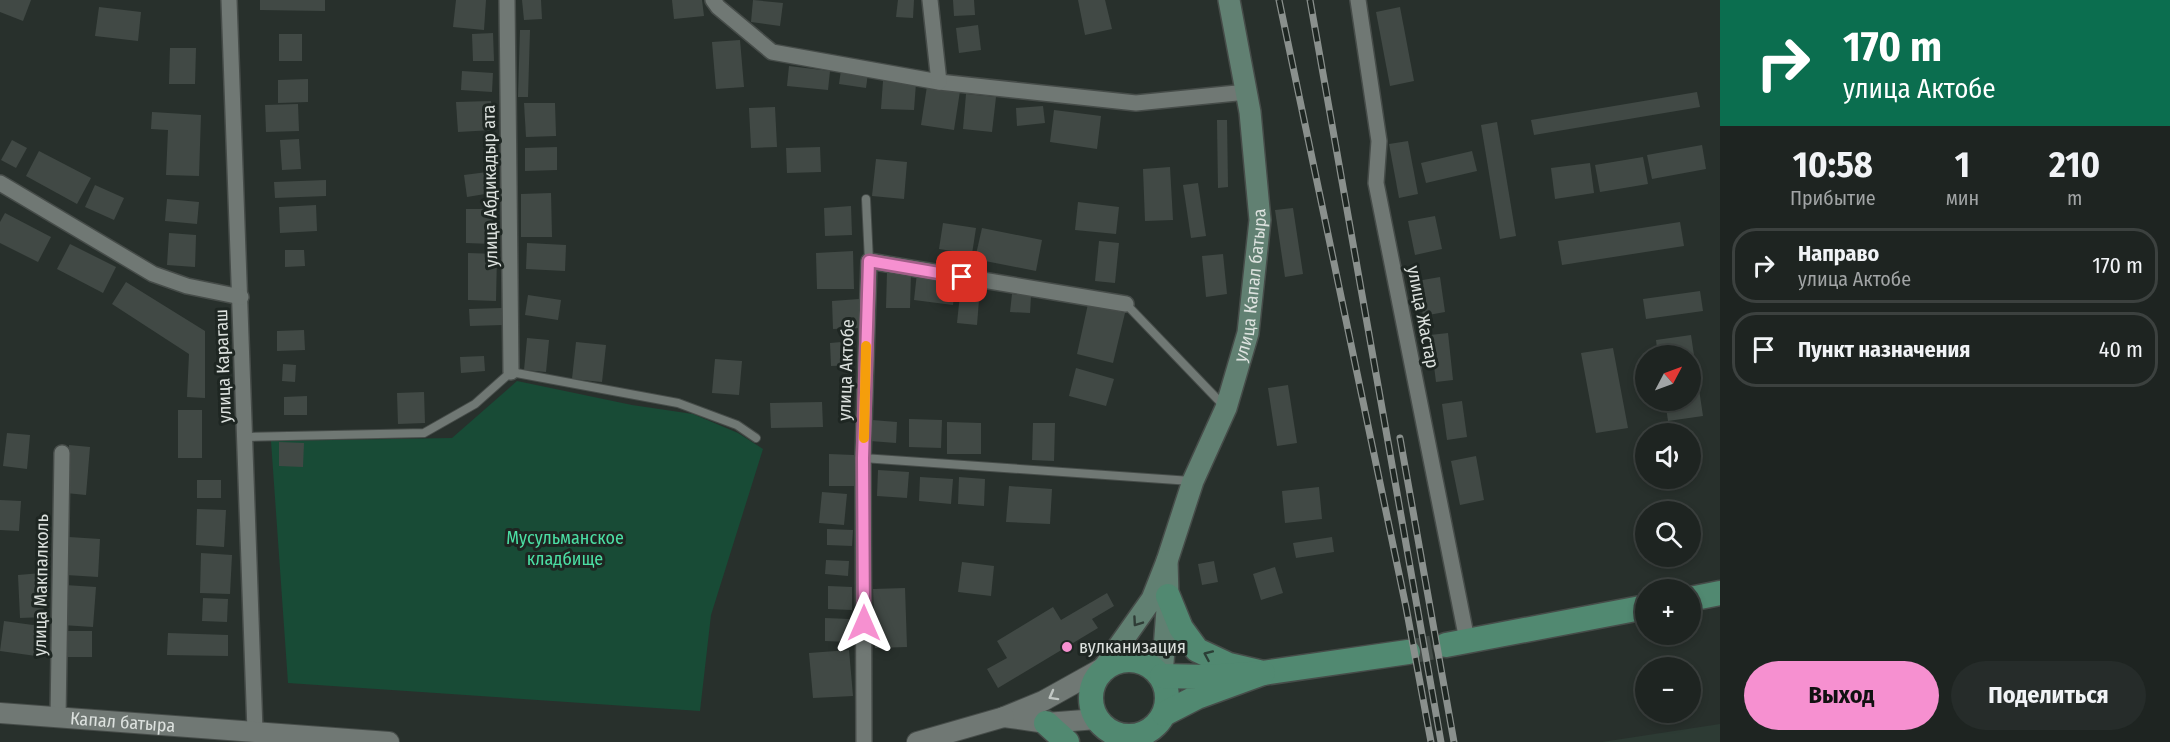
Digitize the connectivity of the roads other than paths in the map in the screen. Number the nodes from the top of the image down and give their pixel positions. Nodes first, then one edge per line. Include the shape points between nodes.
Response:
1 (229, 0) edge
2 (507, 0) edge
3 (714, 0) edge
4 (930, 0) edge
5 (1229, 0) edge
6 (1358, 0) edge
7 (939, 82) junction
8 (1247, 92) junction
9 (0, 183) edge
10 (866, 199) dead end
11 (869, 261) junction
12 (240, 297) junction
13 (1126, 304) joint
14 (512, 372) junction
15 (1226, 408) junction
16 (245, 437) junction
17 (756, 438) dead end
18 (62, 453) dead end
19 (863, 458) junction
20 (1193, 481) junction
21 (1167, 561) junction
22 (1720, 593) edge
23 (1168, 596) junction
24 (1701, 597) edge
25 (1635, 609) edge
26 (1457, 642) joint
27 (1408, 651) tunnel mouth
28 (1104, 667) junction
29 (1263, 673) junction
30 (1162, 676) junction
31 (0, 713) edge
32 (1004, 717) junction
33 (58, 718) junction
34 (1046, 723) junction
35 (1099, 729) edge
36 (255, 731) junction
37 (1156, 731) edge
38 (282, 738) edge
39 (359, 741) edge
40 (389, 742) edge
41 (864, 742) edge
42 (920, 742) edge
43 (1067, 742) edge

1 - 12 street, улица Карагаш
2 - 14 street, улица Абдикадыр ата
3 - 7 street via 772,52
4 - 7 street
5 - 8 main road, улица Капал батыра
6 - 26 street, улица Жастар via 1379,141 1376,183
7 - 8 street via 1136,103
8 - 15 main road, улица Капал батыра via 1260,219 1248,333
9 - 12 street via 153,274
10 - 11 lane
11 - 13 street
11 - 19 street, улица Актобе
12 - 16 street, улица Карагаш
13 - 15 lane
14 - 16 lane via 475,404 424,433
14 - 17 lane via 678,403 737,425
15 - 20 main road, улица Капал батыра
16 - 36 street, улица Карагаш
18 - 33 street, улица Макпалколь
19 - 20 lane
19 - 41 street, улица Актобе
20 - 21 main road, улица Капал батыра
21 - 23 main road, улица Капал батыра
21 -> 28 main road, улица Капал батыра via 1152,599
22 - 24 main road
29 -> 23 main road via 1230,665 1197,650 1181,628
23 - 30 main road, улица Капал батыра
25 - 26 main road
27 - 29 main road
28 - 30 main road via 1129,659 1142,662
28 -> 32 street via 1043,701
28 - 35 main road via 1091,689 1090,702
29 - 30 main road
29 - 37 main road via 1197,697
30 - 37 main road via 1167,702
31 - 33 street, Капал батыра
32 - 34 street
32 - 42 street
33 - 36 street, Капал батыра
34 - 35 street
34 - 43 main road
35 - 37 main road via 1123,736
36 - 38 street, Капал батыра
38 - 39 street, Капал батыра
39 - 40 street, Капал батыра

